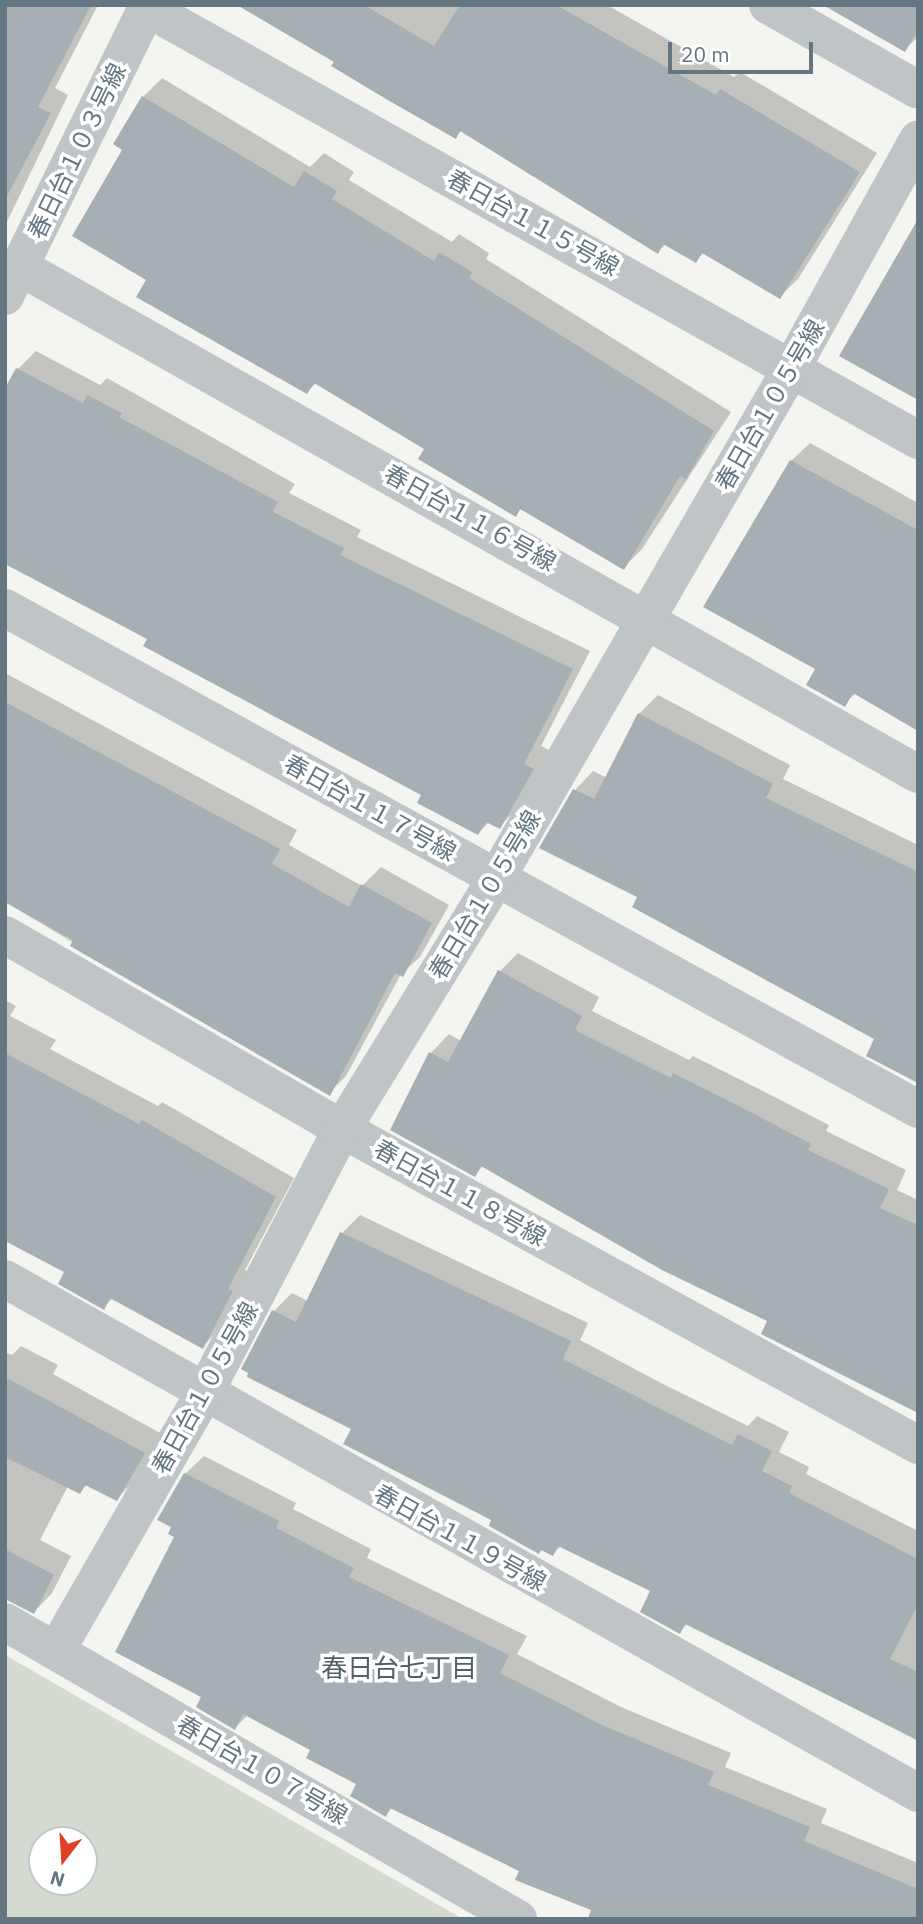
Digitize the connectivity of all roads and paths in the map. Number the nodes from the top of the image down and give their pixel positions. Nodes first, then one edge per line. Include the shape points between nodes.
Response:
1 (768, 5) edge
2 (147, 6) edge
3 (918, 90) edge
4 (918, 140) edge
5 (13, 282) edge
6 (792, 367) junction
7 (918, 440) edge
8 (5, 608) edge
9 (648, 618) junction
10 (918, 774) edge
11 (497, 877) junction
12 (5, 935) edge
13 (918, 1109) edge
14 (342, 1129) junction
15 (5, 1279) edge
16 (204, 1394) junction
17 (918, 1445) edge
18 (5, 1622) edge
19 (56, 1651) junction
20 (918, 1793) edge
21 (518, 1919) edge

1 - 3 street
2 - 5 street, 春日台１０３号線
2 - 6 street, 春日台１１５号線
4 - 6 street, 春日台１０５号線
5 - 9 street, 春日台１１６号線
6 - 7 street, 春日台１１５号線
6 - 9 street, 春日台１０５号線
8 - 11 street, 春日台１１７号線
9 - 10 street, 春日台１１６号線
9 - 11 street, 春日台１０５号線
11 - 13 street, 春日台１１７号線
11 - 14 street, 春日台１０５号線
12 - 14 street, 春日台１１８号線
14 - 16 street, 春日台１０５号線
14 - 17 street, 春日台１１８号線
15 - 16 street, 春日台１１９号線
16 - 19 street, 春日台１０５号線
16 - 20 street, 春日台１１９号線
18 - 19 street, 春日台１０７号線
19 - 21 street, 春日台１０７号線

